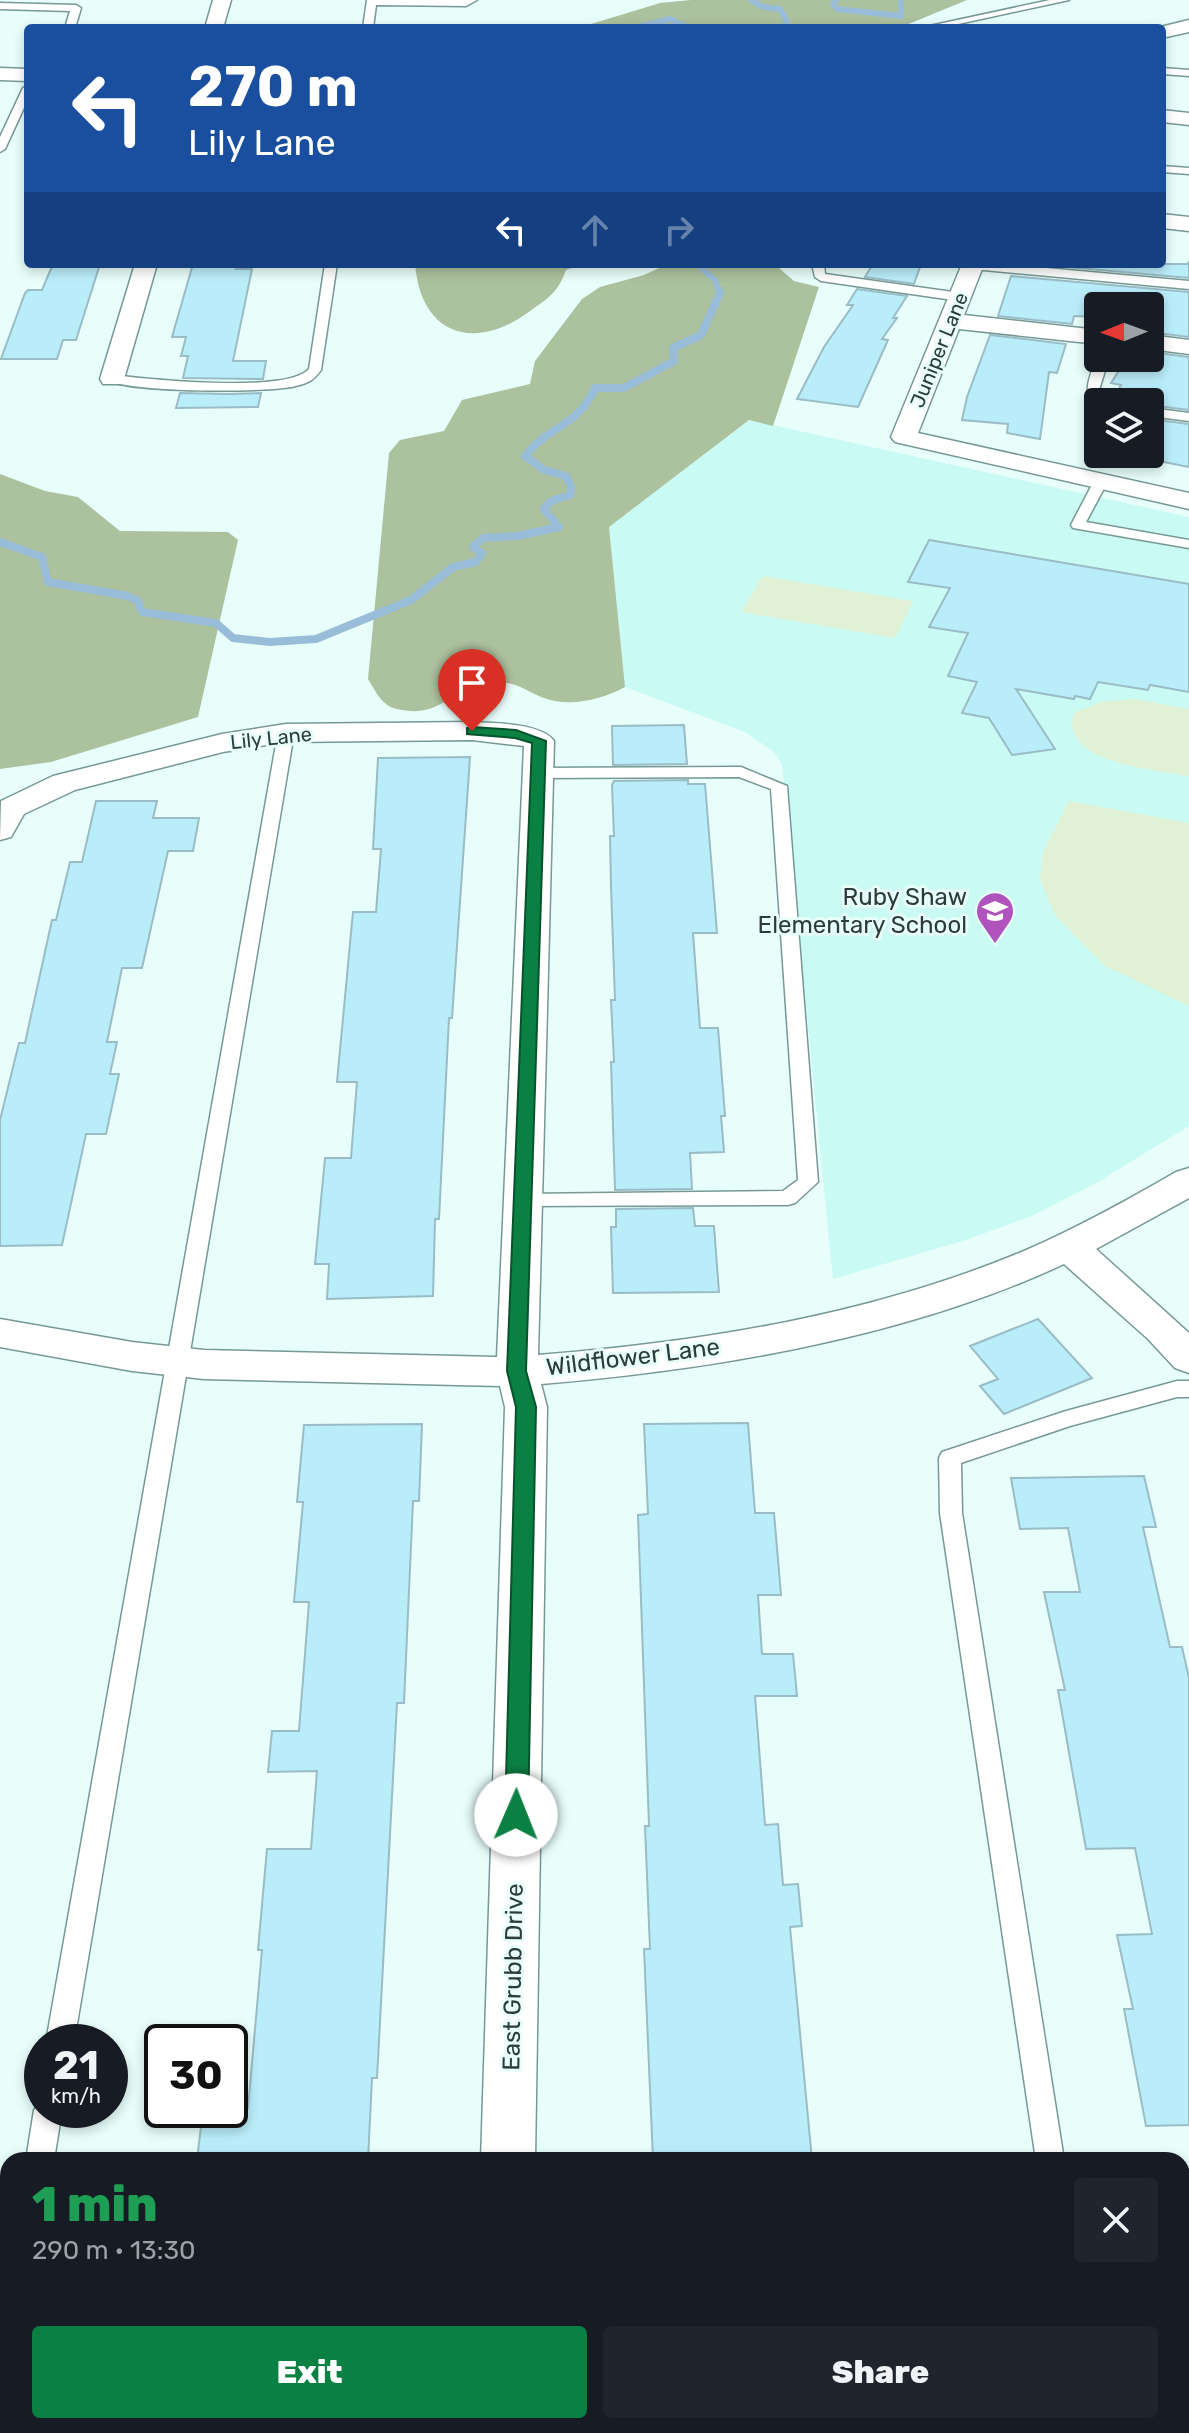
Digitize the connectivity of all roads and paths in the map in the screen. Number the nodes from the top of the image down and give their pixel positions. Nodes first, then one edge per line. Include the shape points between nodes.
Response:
1 (222, 0) edge
2 (472, 0) edge
3 (1064, 0) edge
4 (372, 1) edge
5 (64, 3) edge
6 (0, 6) edge
7 (71, 24) edge
8 (215, 24) edge
9 (369, 24) edge
10 (945, 24) edge
11 (1189, 26) edge
12 (1166, 31) edge
13 (1166, 71) edge
14 (1189, 73) edge
15 (0, 74) edge
16 (24, 75) edge
17 (24, 97) edge
18 (1166, 116) edge
19 (1189, 119) edge
20 (0, 149) edge
21 (1166, 169) edge
22 (1189, 171) edge
23 (1166, 221) edge
24 (1189, 224) edge
25 (145, 268) edge
26 (330, 268) edge
27 (817, 268) edge
28 (971, 268) edge
29 (1014, 268) edge
30 (1189, 285) edge
31 (960, 297) junction
32 (951, 321) junction
33 (1084, 335) edge
34 (1164, 344) edge
35 (1189, 347) edge
36 (112, 379) joint
37 (1164, 414) edge
38 (1189, 417) edge
39 (1101, 481) junction
40 (1189, 501) edge
41 (1189, 544) edge
42 (286, 733) junction
43 (539, 757) junction
44 (6, 819) edge
45 (1189, 1181) edge
46 (524, 1201) junction
47 (1069, 1246) junction
48 (0, 1333) edge
49 (1189, 1358) edge
50 (177, 1362) junction
51 (517, 1371) junction
52 (1189, 1389) edge
53 (63, 2024) edge
54 (45, 2128) edge
55 (41, 2152) edge
56 (508, 2152) edge
57 (1049, 2152) edge

1 - 8 street
2 - 4 lane
3 - 10 lane
4 - 9 lane
5 - 6 lane
5 - 7 lane via 76,8
11 - 12 street
13 - 14 lane
15 - 16 street
17 - 20 lane
18 - 19 street
21 - 22 lane
23 - 24 street
25 - 36 street
26 - 36 lane via 315,370 306,379 276,385
27 - 31 lane via 821,277
28 - 31 street, Juniper Lane
29 - 30 lane
31 - 32 street, Juniper Lane
32 - 33 street
32 - 39 street, Juniper Lane via 904,437
34 - 35 street
37 - 38 lane
39 - 40 street
39 - 41 lane via 1078,525
42 - 43 street, Lily Lane via 516,734
42 - 44 street, Lily Lane via 222,743 64,783
42 - 50 lane
43 - 46 street, East Grubb Drive
43 - 46 lane via 741,772 779,786 808,1182 788,1198
45 - 47 street, Wildflower Lane
46 - 51 street, East Grubb Drive
47 - 49 street
47 - 51 street, Wildflower Lane via 948,1293 797,1332 662,1355
48 - 50 street, Wildflower Lane
50 - 51 street, Wildflower Lane
50 - 53 lane
51 - 56 street, East Grubb Drive via 526,1407
52 - 57 lane via 1066,1419 950,1458 951,1513
54 - 55 lane

